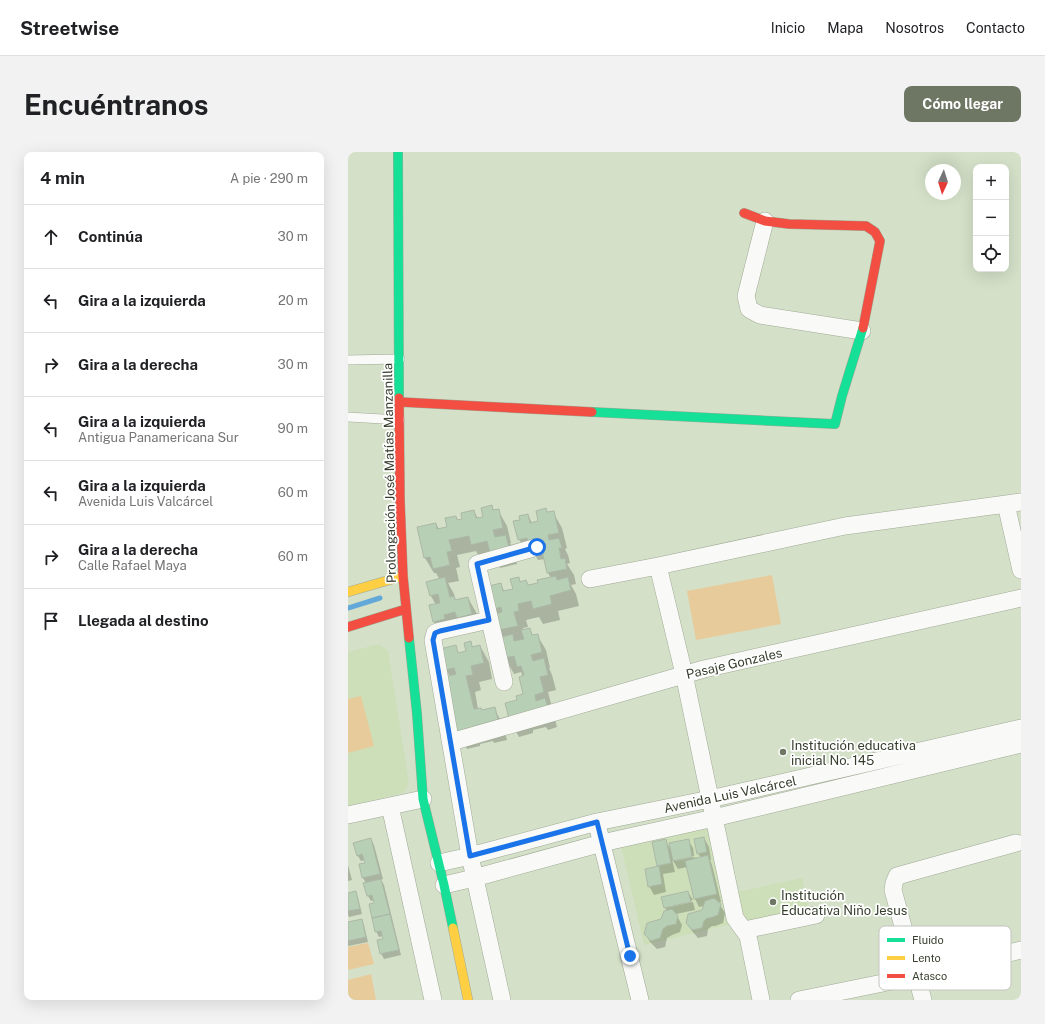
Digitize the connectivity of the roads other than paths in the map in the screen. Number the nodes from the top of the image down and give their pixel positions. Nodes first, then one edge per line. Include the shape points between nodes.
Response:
1 (398, 152) edge
2 (744, 213) dead end
3 (765, 221) junction
4 (862, 331) junction
5 (400, 359) junction
6 (348, 360) edge
7 (400, 402) junction
8 (348, 417) edge
9 (400, 420) junction
10 (1013, 503) edge
11 (537, 547) dead end
12 (658, 566) junction
13 (1021, 570) edge
14 (403, 576) junction
15 (590, 579) dead end
16 (348, 592) edge
17 (1021, 598) edge
18 (406, 609) junction
19 (489, 620) junction
20 (348, 627) edge
21 (684, 674) junction
22 (504, 682) dead end
23 (1021, 728) edge
24 (451, 742) junction
25 (1021, 744) edge
26 (424, 798) junction
27 (710, 799) junction
28 (390, 806) junction
29 (348, 815) edge
30 (714, 818) junction
31 (597, 822) junction
32 (602, 843) junction
33 (1016, 843) dead end
34 (470, 856) junction
35 (439, 863) junction
36 (474, 878) junction
37 (444, 885) junction
38 (816, 915) dead end
39 (904, 926) edge
40 (744, 930) junction
41 (1021, 950) edge
42 (1011, 952) edge
43 (879, 984) edge
44 (920, 990) edge
45 (433, 1000) edge
46 (468, 1000) edge
47 (502, 1000) edge
48 (640, 1000) edge
49 (761, 1000) edge
50 (799, 1000) edge
51 (923, 1000) edge

1 - 5 street, Prolongación José Matías Manzanilla
2 - 3 street
3 - 4 street via 746,296 749,309 760,315
3 - 4 street via 866,226 875,232 880,241
4 - 7 street via 835,424
5 - 6 lane
5 - 7 street, Prolongación José Matías Manzanilla
7 - 9 street, Prolongación José Matías Manzanilla
8 - 9 lane
9 - 14 street, Prolongación José Matías Manzanilla
10 - 12 street via 845,526
10 - 13 street
11 - 19 street via 477,564
12 - 15 street
12 - 21 street
14 - 16 street
14 - 18 street, Prolongación José Matías Manzanilla
17 - 21 street, Pasaje Gonzales
18 - 20 street
18 - 26 street, Prolongación José Matías Manzanilla
19 - 22 street
19 - 24 street via 435,633 433,640
21 - 24 street, Pasaje Gonzales
21 - 27 street
23 - 27 street, Avenida Luis Valcárcel
24 - 34 street
25 - 30 street, Avenida Luis Valcárcel
26 - 28 street
26 - 35 street, Prolongación José Matías Manzanilla
27 - 30 street
27 - 31 street, Avenida Luis Valcárcel
28 - 29 street
28 - 45 street
30 - 32 street, Avenida Luis Valcárcel
30 - 40 street via 735,918
31 - 32 street
31 - 34 street, Avenida Luis Valcárcel
32 - 36 street, Avenida Luis Valcárcel
32 - 48 street
33 - 39 street via 897,876 894,890
34 - 35 street, Avenida Luis Valcárcel
34 - 36 street
35 - 37 street, Prolongación José Matías Manzanilla
36 - 37 street, Avenida Luis Valcárcel
36 - 47 street
37 - 46 street, Prolongación José Matías Manzanilla
38 - 40 street
40 - 49 street via 748,936
41 - 42 street
43 - 50 street
44 - 51 street

